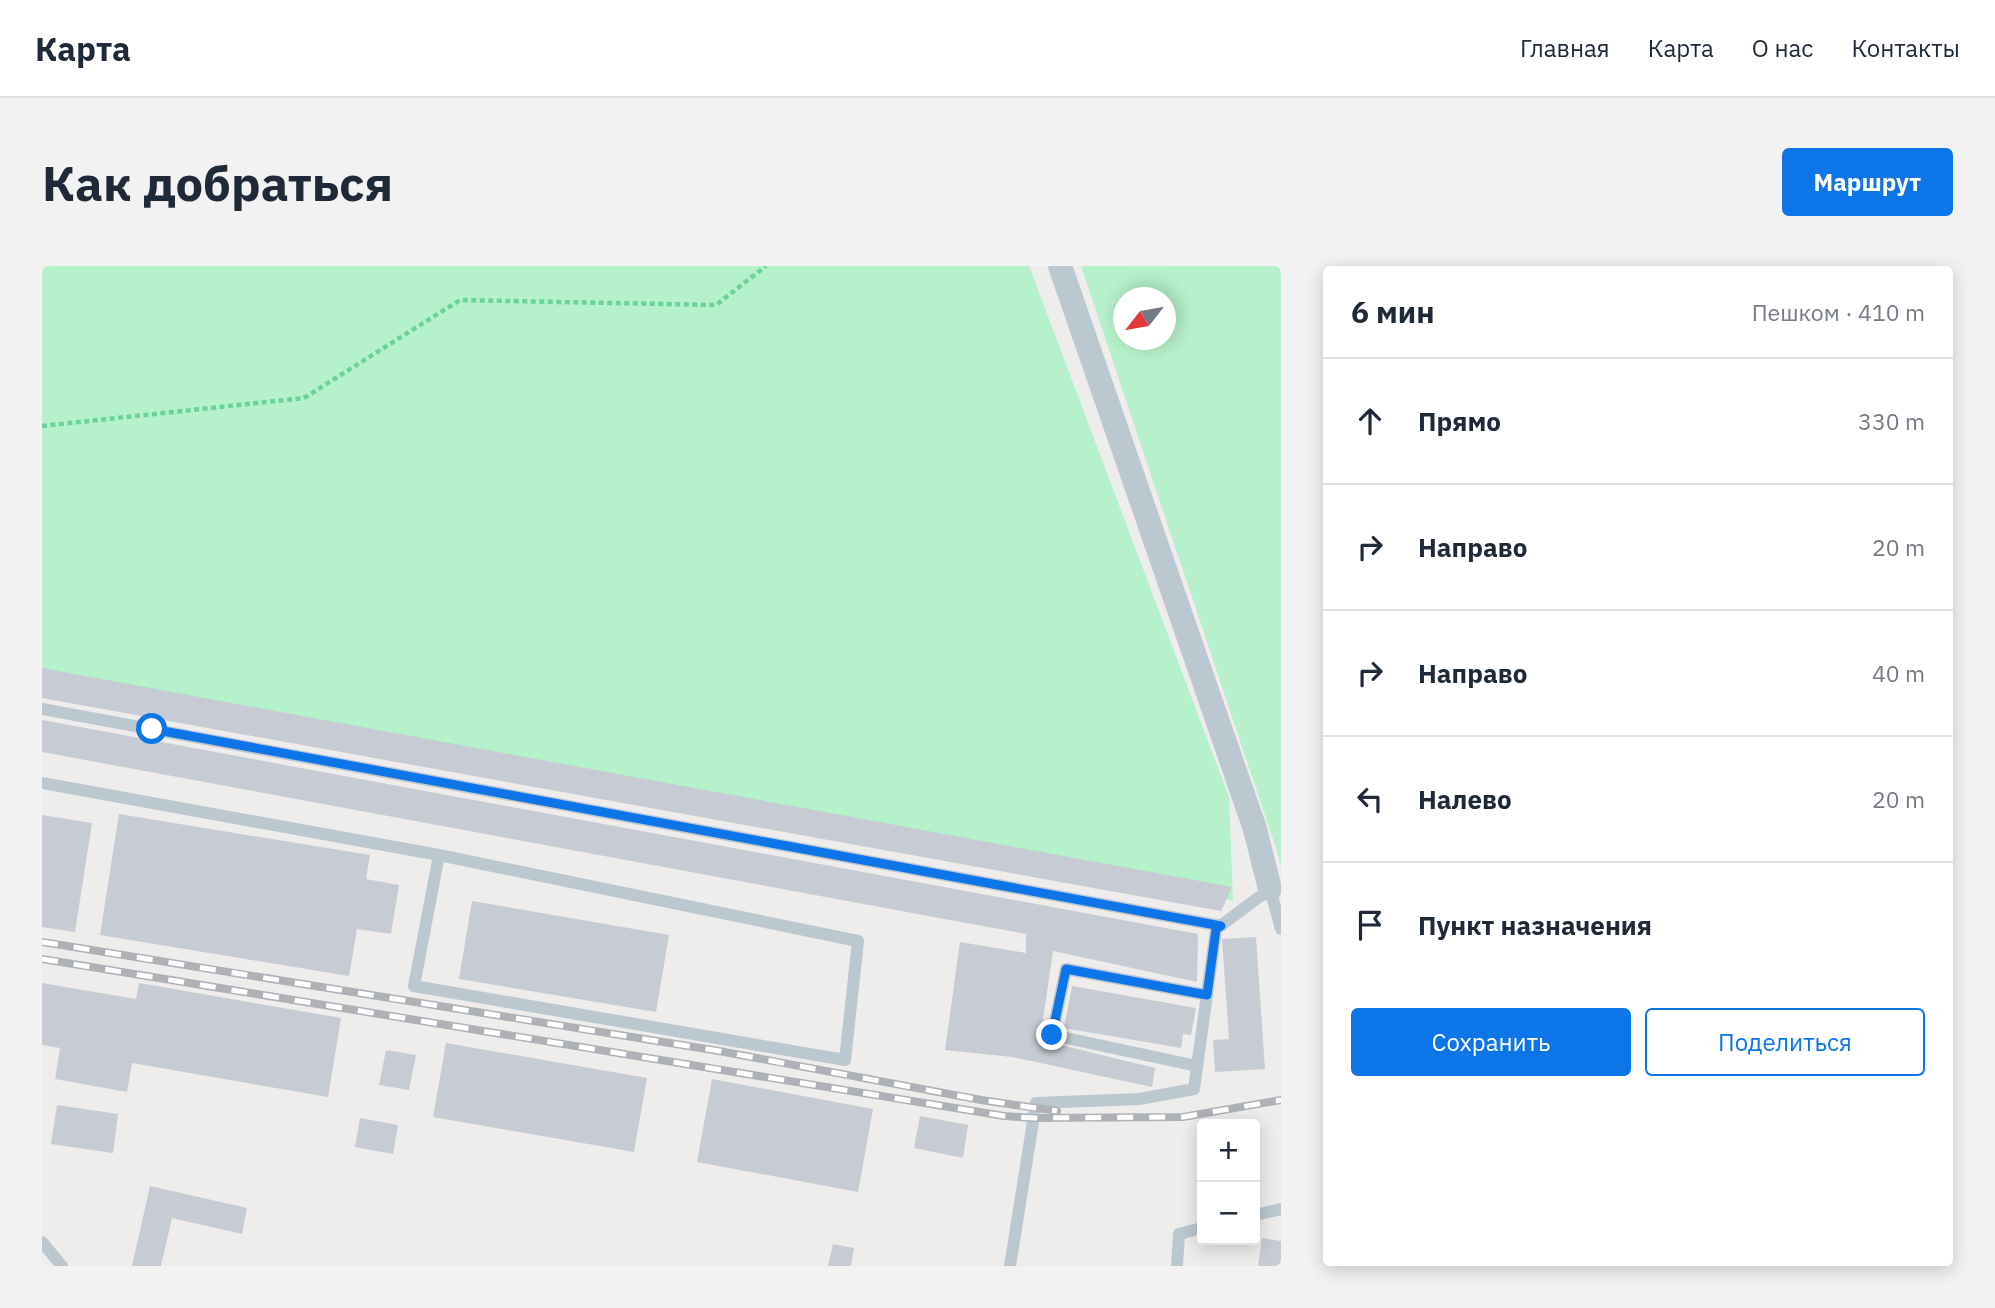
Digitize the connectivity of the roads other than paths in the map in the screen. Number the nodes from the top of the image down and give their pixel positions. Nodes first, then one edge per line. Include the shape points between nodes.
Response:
1 (1060, 266) edge
2 (42, 709) edge
3 (42, 783) edge
4 (439, 855) junction
5 (1270, 889) junction
6 (1221, 926) junction
7 (1281, 929) edge
8 (1207, 995) junction
9 (1197, 1066) junction
10 (1281, 1209) edge
11 (1260, 1215) edge
12 (1197, 1229) edge
13 (42, 1242) edge
14 (62, 1266) edge
15 (1010, 1266) edge
16 (1177, 1266) edge

1 - 5 street via 1255,830
2 - 6 lane
3 - 4 lane
4 - 4 lane via 858,941 845,1060 414,986
5 - 6 lane
5 - 7 lane
6 - 8 lane via 1216,929
8 - 9 lane
8 - 9 lane via 1066,969 1052,1035
9 - 15 lane via 1194,1089 1139,1099 1036,1103
10 - 11 lane
12 - 16 lane via 1179,1234
13 - 14 lane

